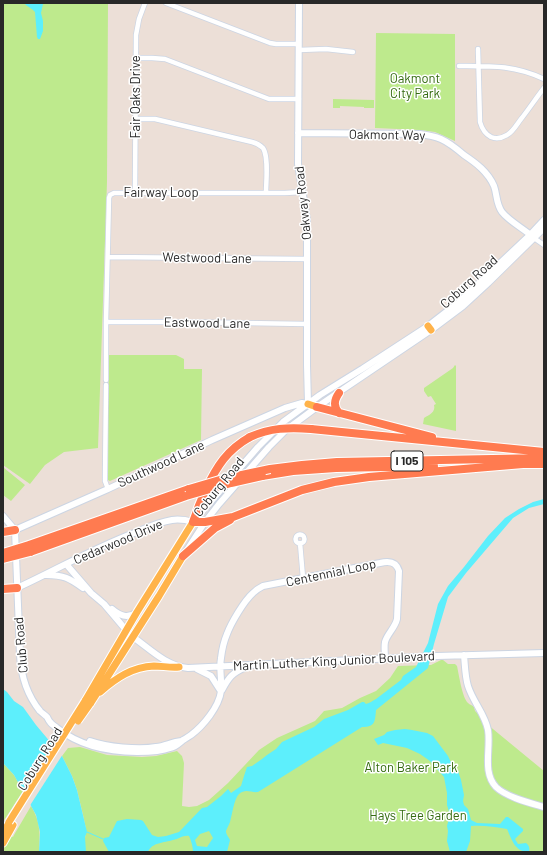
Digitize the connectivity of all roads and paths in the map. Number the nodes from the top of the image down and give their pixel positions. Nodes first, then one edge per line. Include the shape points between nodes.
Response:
1 (144, 3) edge
2 (166, 3) edge
3 (299, 3) edge
4 (299, 47) junction
5 (478, 49) dead end
6 (353, 52) dead end
7 (136, 58) junction
8 (459, 66) dead end
9 (478, 66) junction
10 (544, 79) edge
11 (544, 88) edge
12 (299, 99) junction
13 (136, 119) junction
14 (298, 133) junction
15 (302, 192) junction
16 (135, 193) junction
17 (266, 193) junction
18 (544, 220) edge
19 (544, 228) edge
20 (532, 236) junction
21 (544, 246) edge
22 (108, 257) junction
23 (307, 259) junction
24 (106, 322) junction
25 (307, 324) junction
26 (429, 328) junction
27 (339, 393) junction
28 (308, 404) junction
29 (317, 407) junction
30 (339, 413) junction
31 (458, 443) junction
32 (544, 452) edge
33 (544, 458) edge
34 (523, 464) junction
35 (544, 464) edge
36 (108, 489) junction
37 (188, 492) junction
38 (3, 516) edge
39 (193, 522) junction
40 (205, 522) junction
41 (224, 522) junction
42 (15, 530) junction
43 (3, 532) edge
44 (300, 543) dead end
45 (30, 548) junction
46 (3, 552) edge
47 (183, 556) junction
48 (3, 559) edge
49 (66, 564) junction
50 (42, 576) junction
51 (303, 578) junction
52 (17, 588) junction
53 (3, 589) edge
54 (91, 593) junction
55 (104, 604) junction
56 (137, 612) junction
57 (126, 630) junction
58 (133, 637) junction
59 (119, 642) junction
60 (544, 652) edge
61 (464, 655) junction
62 (385, 658) junction
63 (249, 665) junction
64 (179, 667) junction
65 (220, 667) junction
66 (196, 668) junction
67 (221, 692) junction
68 (96, 696) junction
69 (88, 703) junction
70 (544, 807) edge
71 (11, 824) junction
72 (3, 833) edge
73 (3, 843) edge

1 - 7 street, Fair Oaks Drive via 136,30
2 - 4 street via 270,43
3 - 4 main road, Oakway Road
4 - 6 street
4 - 12 main road, Oakway Road
5 - 9 street
7 - 12 street via 165,59 269,98
7 - 13 street, Fair Oaks Drive
8 - 9 street
9 - 10 street via 512,68
9 - 11 street via 480,122 485,132 493,138 509,134
12 - 14 main road, Oakway Road
13 - 16 street, Fair Oaks Drive
13 - 17 street via 155,119 257,144 262,147 266,156
14 - 15 main road, Oakway Road via 298,164
14 - 20 main road, Oakmont Way via 420,134 440,139 449,143 485,172 494,187 502,213
15 - 17 street, Fairway Loop
15 - 23 main road, Oakway Road via 307,220
16 - 17 street, Fairway Loop
16 - 22 street, Fairway Loop via 114,192 109,196
18 - 20 main road, Coburg Road
19 - 20 main road, Coburg Road
20 - 21 street, Oakmont Way
20 - 26 main road, Coburg Road via 463,306
22 - 23 street, Westwood Lane
22 - 24 street, Fairway Loop
23 - 25 main road, Oakway Road
24 - 25 street, Eastwood Lane
24 - 36 street, Fairway Loop via 104,481
25 - 28 main road, Oakway Road
26 - 27 main road, Coburg Road
26 - 28 main road, Coburg Road
27 - 29 main road, Coburg Road
27 - 30 highway via 334,402
28 - 29 main road
28 - 36 main road, Southwood Lane via 302,403 285,408
28 - 39 main road, Coburg Road via 284,422 258,447
29 - 30 highway
29 - 40 main road, Coburg Road via 269,446
30 - 31 highway
31 - 32 highway
31 - 39 highway, bridge via 311,429 281,428 266,431 240,443 222,460 197,508
33 - 37 highway, I 105, bridge via 302,465 223,479
34 - 35 highway, I 105
34 - 37 highway, I 105, bridge via 294,471
34 - 41 highway via 334,482 302,490
36 - 42 main road, Southwood Lane
37 - 45 highway, I 105
38 - 42 main road
39 - 40 highway
39 - 49 main road, Cedarwood Drive via 177,519 162,522
39 - 56 main road, Coburg Road
40 - 41 highway
40 - 47 main road, Coburg Road
41 - 47 highway
42 - 43 highway
42 - 52 main road, Club Road
44 - 51 street
45 - 46 highway, I 105, bridge
45 - 48 highway, I 105, bridge
47 - 58 main road, Coburg Road
49 - 50 main road, Cedarwood Drive
49 - 54 main road
50 - 52 main road, Cedarwood Drive
50 - 54 main road via 66,577
51 - 62 main road, Centennial Loop via 385,562 396,565 399,571 397,619 385,642
51 - 65 main road, Centennial Loop via 263,586 252,593 226,636
52 - 53 highway
52 - 67 main road, Club Road via 21,669 26,686 40,711 50,723 65,734 111,751 156,751 170,748 197,730 216,705
54 - 55 main road
55 - 56 main road via 116,613 126,616
55 - 57 main road
56 - 57 main road, Coburg Road
57 - 59 main road, Coburg Road
58 - 59 main road via 126,637
58 - 64 main road, Martin Luther King Junior Boulevard via 161,658
58 - 68 main road, Coburg Road
59 - 69 main road, Coburg Road
60 - 61 main road, Martin Luther King Junior Boulevard
61 - 62 main road, Martin Luther King Junior Boulevard
61 - 70 main road via 468,686 485,719 488,732 489,774 496,786 505,794
62 - 63 main road, Martin Luther King Junior Boulevard
63 - 65 main road, Martin Luther King Junior Boulevard
63 - 67 main road via 232,675
64 - 66 main road, Martin Luther King Junior Boulevard
64 - 68 main road via 155,666 127,673 111,682
65 - 66 main road, Martin Luther King Junior Boulevard
65 - 67 main road, Club Road
66 - 67 main road via 211,676
68 - 69 main road, Coburg Road
69 - 71 main road, Coburg Road, bridge
71 - 72 main road, Coburg Road
71 - 73 main road, Coburg Road

